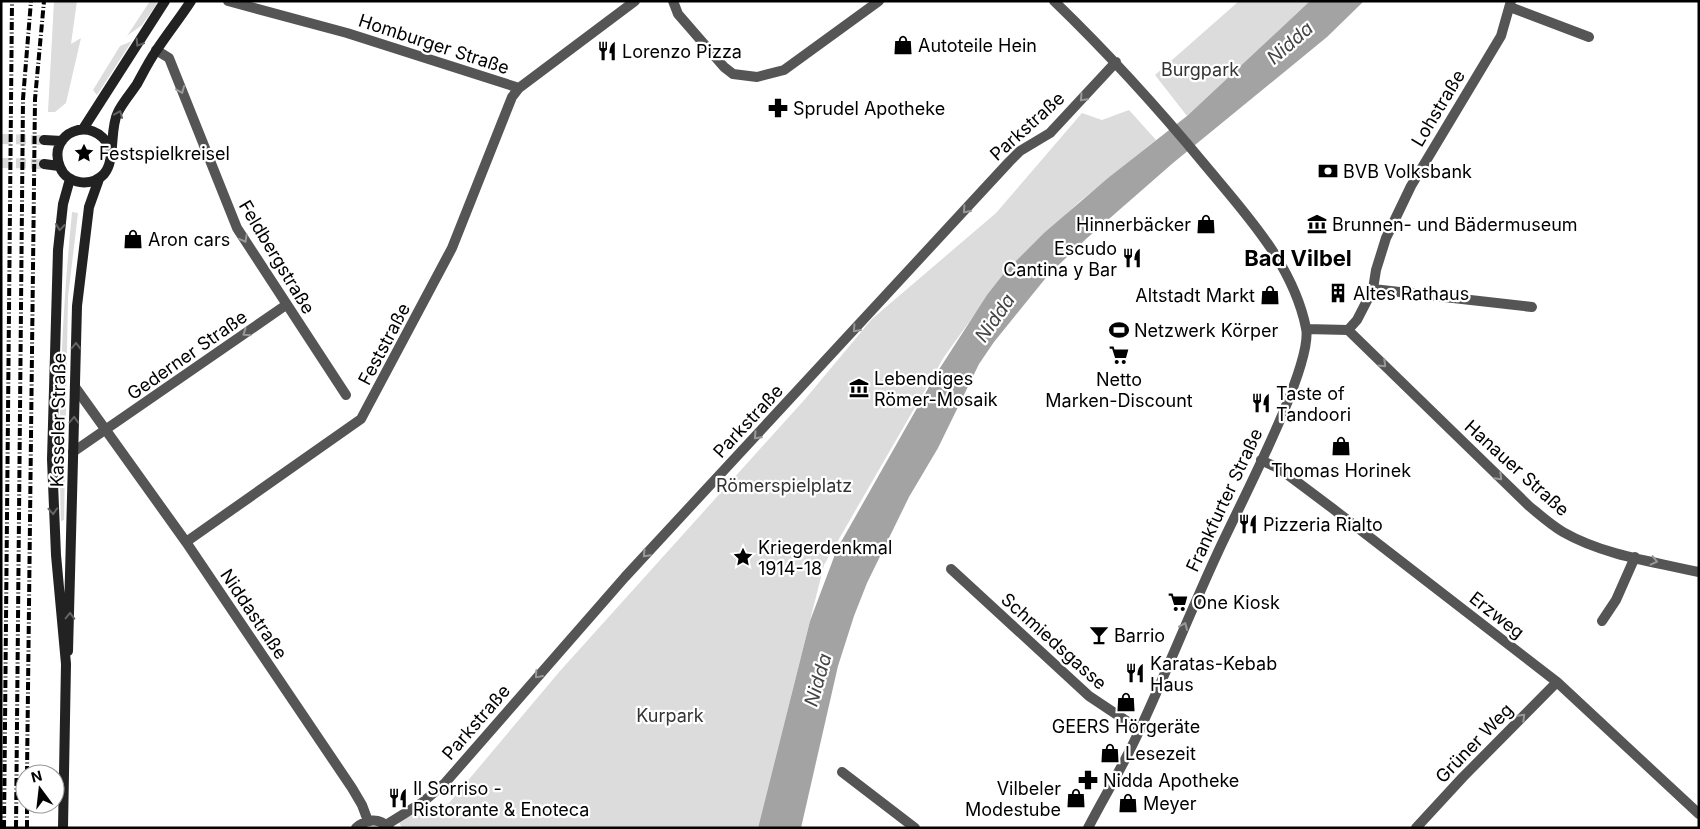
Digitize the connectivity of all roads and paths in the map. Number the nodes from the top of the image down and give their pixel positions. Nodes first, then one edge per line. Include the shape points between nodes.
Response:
1 (165, 1) edge
2 (191, 1) edge
3 (228, 1) edge
4 (635, 1) edge
5 (673, 1) edge
6 (880, 1) edge
7 (1054, 1) edge
8 (1511, 4) edge
9 (1589, 37) dead end
10 (156, 50) junction
11 (1116, 62) junction
12 (519, 88) junction
13 (83, 129) junction
14 (44, 140) tunnel mouth
15 (62, 141) junction
16 (110, 148) junction
17 (44, 164) tunnel mouth
18 (59, 166) junction
19 (70, 179) junction
20 (99, 179) junction
21 (1373, 289) junction
22 (286, 305) junction
23 (1532, 307) dead end
24 (1306, 329) junction
25 (1348, 330) junction
26 (75, 387) junction
27 (346, 395) dead end
28 (106, 431) junction
29 (74, 452) junction
30 (1259, 464) junction
31 (186, 542) junction
32 (1635, 557) junction
33 (952, 569) dead end
34 (1699, 572) edge
35 (1602, 621) dead end
36 (66, 664) junction
37 (1556, 682) junction
38 (1140, 730) junction
39 (842, 772) dead end
40 (1699, 814) edge
41 (368, 821) junction
42 (387, 826) edge
43 (63, 828) edge
44 (356, 828) edge
45 (914, 828) edge
46 (1088, 828) edge
47 (1416, 828) edge

1 -> 13 main road
2 - 10 main road, Kasseler Straße
3 - 12 street, Homburger Straße via 347,33
4 - 12 street, Homburger Straße
5 - 6 street via 678,14 724,67 733,74 757,77 784,70
7 - 11 street
8 - 9 street
8 - 21 street, Lohstraße via 1501,36 1412,186 1386,238
16 -> 10 main road, Kasseler Straße via 117,113
10 -> 22 street, Feldbergstraße via 169,58 237,228
11 - 24 street, Frankfurter Straße via 1256,226 1277,259
11 -> 42 street, Parkstraße via 1050,133 1020,151 1009,162 625,577 445,783
12 - 31 street, Feststraße via 512,97 452,248 361,418
13 - 15 main road via 74,131
13 - 16 main road via 100,134
14 - 15 main road
15 - 18 main road
16 - 20 main road, Kasseler Straße via 110,165
17 - 18 main road
18 - 19 main road
19 - 20 main road via 79,182
19 -> 36 main road, Kasseler Straße via 63,204 58,250 52,459 56,555
26 -> 20 main road, Kasseler Straße via 79,279 89,207
21 - 23 street
21 - 25 street, Lohstraße
22 - 27 street, Feldbergstraße
22 -> 28 street, Gederner Straße
24 - 25 street
24 - 30 street, Frankfurter Straße via 1301,369
25 -> 32 street, Hanauer Straße via 1518,496 1548,521 1575,538
26 - 28 street, Niddastraße
29 -> 26 main road, Kasseler Straße
28 - 29 street
28 - 31 street, Niddastraße
36 -> 29 main road, Kasseler Straße
30 - 37 street, Erzweg via 1280,469
38 -> 30 street, Frankfurter Straße via 1194,603
31 - 41 street, Niddastraße via 352,788
32 -> 34 street, Hanauer Straße
32 - 35 street via 1616,600
33 - 38 street, Schmiedsgasse via 1089,696
36 - 43 main road, Kasseler Straße
37 - 40 street, Erzweg
47 -> 37 street, Grüner Weg
38 - 46 street, Frankfurter Straße
39 - 45 street
41 - 42 street via 379,821
41 - 44 street

